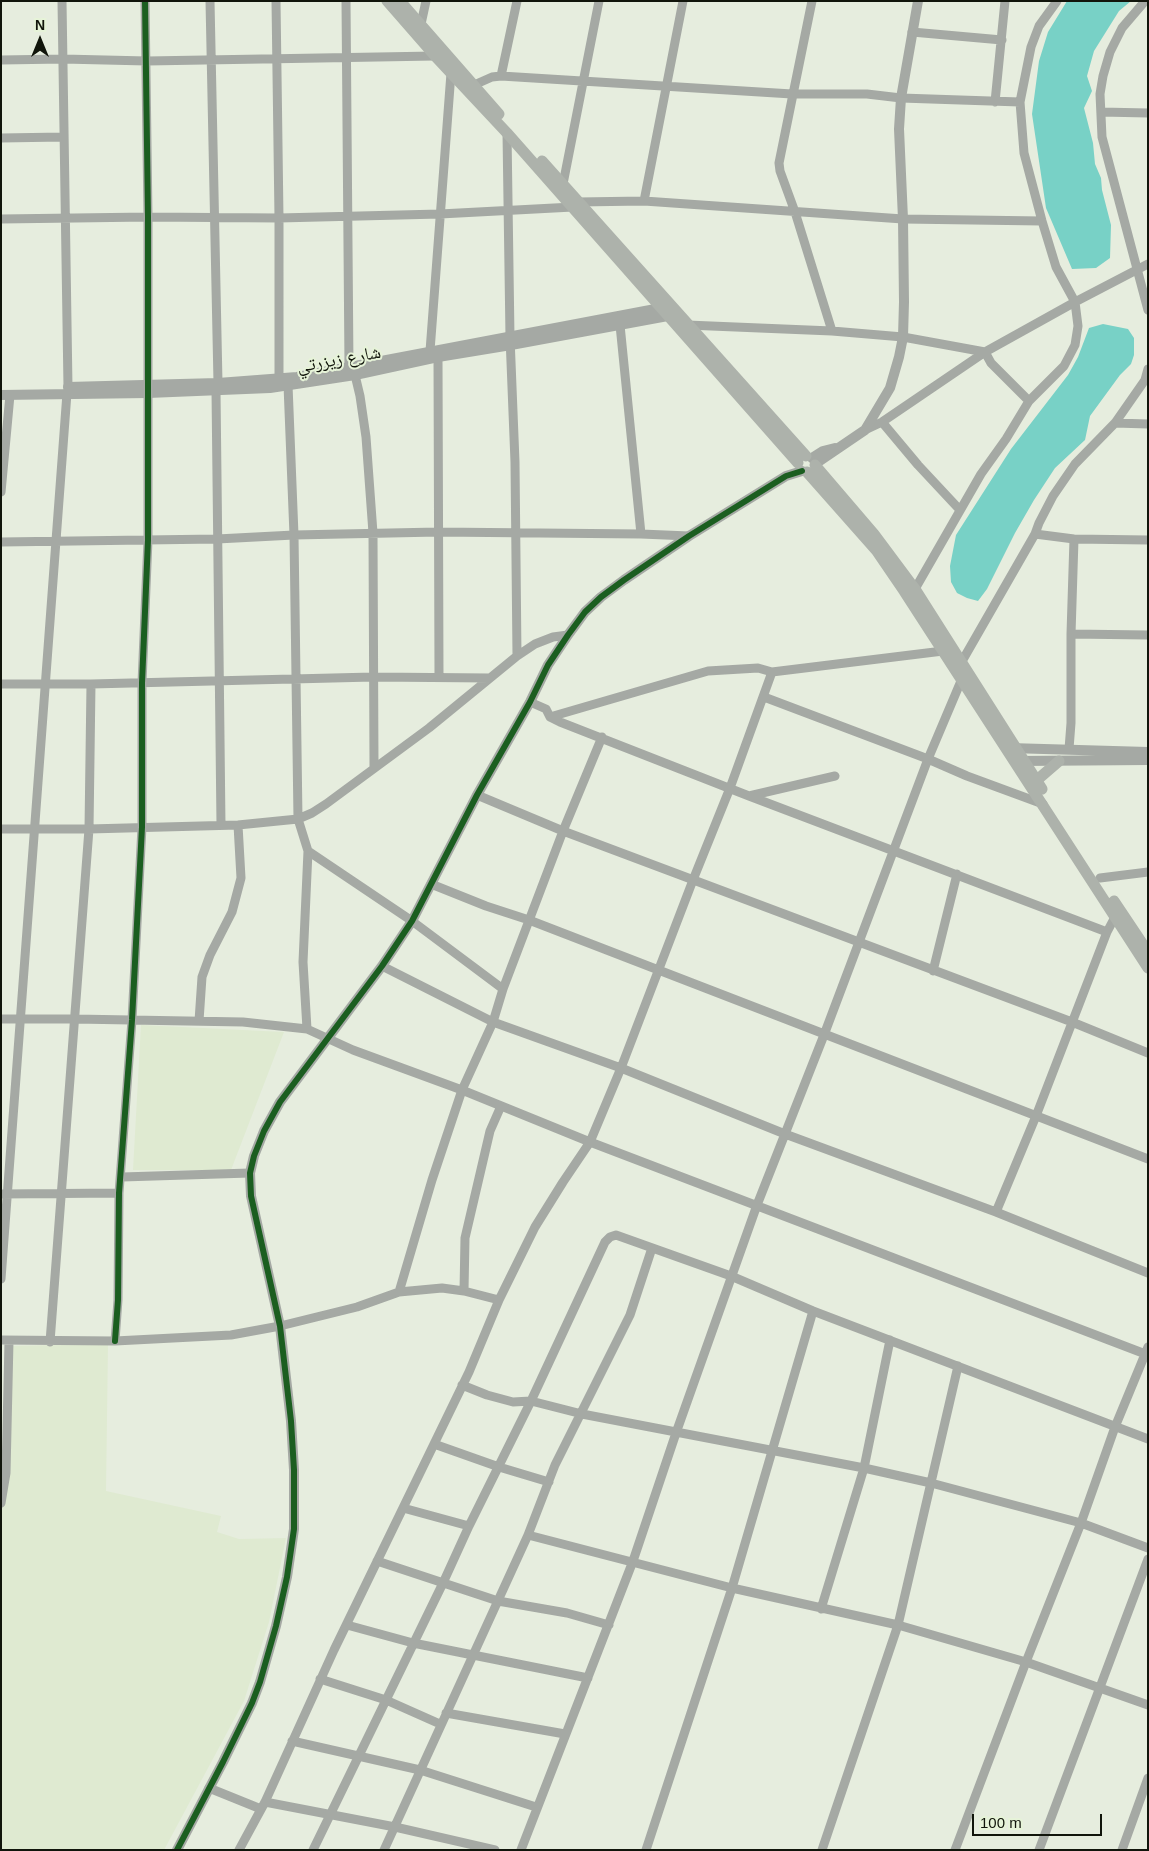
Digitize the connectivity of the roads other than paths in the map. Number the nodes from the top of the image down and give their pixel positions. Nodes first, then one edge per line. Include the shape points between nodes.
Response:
1 (62, 1) edge
2 (145, 1) edge
3 (210, 1) edge
4 (276, 1) edge
5 (346, 1) edge
6 (387, 1) edge
7 (400, 1) edge
8 (426, 1) edge
9 (516, 1) edge
10 (599, 1) edge
11 (683, 1) edge
12 (812, 1) edge
13 (918, 1) edge
14 (1005, 1) edge
15 (1057, 1) edge
16 (1145, 1) edge
17 (421, 24) junction
18 (912, 32) junction
19 (1002, 40) junction
20 (434, 56) junction
21 (347, 57) junction
22 (277, 58) junction
23 (63, 59) junction
24 (1, 60) edge
25 (210, 60) junction
26 (147, 61) junction
27 (451, 73) junction
28 (501, 76) junction
29 (583, 82) junction
30 (474, 85) junction
31 (666, 87) junction
32 (792, 94) junction
33 (901, 98) junction
34 (995, 102) junction
35 (1020, 102) junction
36 (1101, 112) junction
37 (1148, 113) edge
38 (507, 133) junction
39 (63, 136) junction
40 (1, 138) edge
41 (563, 184) junction
42 (644, 201) junction
43 (575, 204) junction
44 (508, 211) junction
45 (795, 212) junction
46 (440, 214) junction
47 (347, 216) junction
48 (148, 217) junction
49 (65, 218) junction
50 (214, 218) junction
51 (279, 218) junction
52 (1, 219) edge
53 (903, 220) junction
54 (1042, 222) junction
55 (1148, 264) edge
56 (1137, 270) junction
57 (1075, 302) junction
58 (1148, 310) edge
59 (673, 316) junction
60 (620, 325) junction
61 (832, 331) junction
62 (903, 336) junction
63 (511, 341) junction
64 (985, 352) junction
65 (434, 354) junction
66 (1148, 370) edge
67 (352, 371) junction
68 (279, 379) junction
69 (288, 385) junction
70 (217, 387) junction
71 (148, 389) junction
72 (67, 390) junction
73 (4, 393) edge
74 (1029, 401) junction
75 (882, 422) junction
76 (1115, 423) junction
77 (1148, 424) edge
78 (865, 430) junction
79 (807, 464) junction
80 (1, 492) edge
81 (960, 510) junction
82 (438, 532) junction
83 (373, 533) junction
84 (515, 533) junction
85 (641, 534) junction
86 (1035, 534) junction
87 (294, 535) junction
88 (689, 536) junction
89 (217, 539) junction
90 (1074, 539) junction
91 (148, 540) junction
92 (1148, 540) edge
93 (56, 541) junction
94 (1, 542) edge
95 (915, 589) junction
96 (1071, 634) junction
97 (568, 635) junction
98 (1148, 635) edge
99 (943, 651) junction
100 (516, 656) junction
101 (961, 663) junction
102 (772, 672) junction
103 (373, 677) junction
104 (440, 677) junction
105 (296, 678) junction
106 (490, 678) junction
107 (961, 681) junction
108 (219, 682) junction
109 (142, 683) junction
110 (1, 684) edge
111 (91, 684) junction
112 (44, 685) junction
113 (764, 697) junction
114 (530, 702) junction
115 (550, 717) junction
116 (602, 737) junction
117 (1012, 748) junction
118 (1069, 749) junction
119 (1148, 752) edge
120 (928, 758) junction
121 (1148, 760) edge
122 (1020, 761) junction
123 (1059, 761) junction
124 (374, 767) junction
125 (835, 776) dead end
126 (1037, 780) junction
127 (730, 788) junction
128 (477, 795) junction
129 (749, 796) junction
130 (1043, 804) junction
131 (298, 819) junction
132 (238, 824) junction
133 (221, 825) junction
134 (142, 827) junction
135 (1, 829) edge
136 (35, 829) junction
137 (89, 829) junction
138 (563, 831) junction
139 (892, 850) junction
140 (308, 851) junction
141 (1148, 872) edge
142 (957, 874) junction
143 (1100, 878) junction
144 (692, 880) junction
145 (431, 884) junction
146 (1115, 917) junction
147 (529, 920) junction
148 (412, 921) junction
149 (1107, 932) junction
150 (859, 943) junction
151 (1148, 952) edge
152 (382, 966) junction
153 (1148, 968) edge
154 (658, 970) junction
155 (934, 970) junction
156 (503, 989) junction
157 (21, 1018) junction
158 (1, 1019) edge
159 (75, 1019) junction
160 (132, 1020) junction
161 (200, 1021) junction
162 (492, 1022) junction
163 (1072, 1022) junction
164 (307, 1029) junction
165 (824, 1035) junction
166 (328, 1038) junction
167 (1148, 1053) edge
168 (621, 1068) junction
169 (462, 1090) junction
170 (501, 1106) junction
171 (1036, 1116) junction
172 (785, 1134) junction
173 (590, 1142) junction
174 (1148, 1159) edge
175 (250, 1173) junction
176 (122, 1176) junction
177 (62, 1193) junction
178 (119, 1193) junction
179 (4, 1194) edge
180 (757, 1205) junction
181 (996, 1212) junction
182 (652, 1248) junction
183 (1148, 1272) edge
184 (731, 1276) junction
185 (1, 1279) edge
186 (464, 1291) junction
187 (399, 1292) junction
188 (499, 1300) junction
189 (813, 1310) junction
190 (280, 1326) junction
191 (5, 1340) edge
192 (890, 1340) junction
193 (115, 1341) junction
194 (50, 1342) junction
195 (1147, 1352) edge
196 (958, 1366) junction
197 (462, 1385) junction
198 (531, 1402) junction
199 (582, 1414) junction
200 (1115, 1427) junction
201 (676, 1433) junction
202 (1148, 1439) edge
203 (434, 1444) junction
204 (771, 1450) junction
205 (499, 1467) junction
206 (864, 1468) junction
207 (549, 1482) junction
208 (931, 1483) junction
209 (3, 1487) edge
210 (1, 1503) edge
211 (403, 1508) junction
212 (1081, 1523) junction
213 (469, 1526) junction
214 (528, 1536) junction
215 (1148, 1548) edge
216 (1148, 1559) edge
217 (378, 1561) junction
218 (632, 1561) junction
219 (443, 1584) junction
220 (732, 1588) junction
221 (498, 1601) junction
222 (821, 1609) junction
223 (347, 1625) junction
224 (608, 1625) junction
225 (898, 1625) junction
226 (414, 1643) junction
227 (473, 1655) junction
228 (1026, 1662) junction
229 (588, 1678) junction
230 (320, 1680) junction
231 (1100, 1687) junction
232 (386, 1700) junction
233 (1148, 1705) edge
234 (446, 1713) junction
235 (440, 1724) junction
236 (566, 1734) junction
237 (292, 1741) junction
238 (359, 1757) junction
239 (420, 1770) junction
240 (1148, 1778) edge
241 (209, 1788) junction
242 (263, 1805) junction
243 (536, 1807) junction
244 (330, 1814) junction
245 (395, 1827) junction
246 (177, 1850) edge
247 (240, 1850) edge
248 (313, 1850) edge
249 (384, 1850) edge
250 (495, 1850) edge
251 (521, 1850) edge
252 (646, 1850) edge
253 (822, 1850) edge
254 (955, 1850) edge
255 (1039, 1850) edge
256 (1122, 1850) edge

1 - 23 street
2 - 26 street
3 - 25 street
4 - 22 street
5 - 21 street
6 - 20 main road
7 - 17 main road
8 - 17 street
9 - 28 street
10 - 29 street
11 - 31 street
12 - 32 street
13 - 18 street
14 - 19 street
15 - 35 street via 1031,47
16 - 36 street via 1122,28 1110,52 1100,94
17 - 30 main road
18 - 19 street
18 - 33 street
19 - 34 street
20 - 21 street
20 - 27 main road
21 - 22 street
21 - 47 street
22 - 25 street
22 - 51 street
23 - 24 street
23 - 26 street
23 - 39 street
25 - 26 street
25 - 50 street
26 - 48 street
27 - 38 main road
27 - 46 street
28 - 29 street
28 - 30 street
29 - 31 street
29 - 41 street
30 - 41 main road
31 - 32 street
31 - 42 street
32 - 33 street via 867,94
32 - 45 street via 779,163
33 - 34 street
33 - 53 street via 899,129
34 - 35 street
35 - 54 street via 1024,154
36 - 37 street
36 - 56 street via 1102,137
38 - 43 main road
38 - 44 street
39 - 40 street
39 - 49 street
41 - 43 main road
42 - 43 street
42 - 45 street
43 - 44 street
43 - 59 main road
44 - 46 street
44 - 63 street
45 - 53 street
45 - 61 street
46 - 47 street
46 - 65 street
47 - 51 street
47 - 67 street
48 - 49 street
48 - 50 street
48 - 71 street
49 - 52 street
49 - 72 street
50 - 51 street
50 - 70 street
51 - 68 street
53 - 54 street
53 - 62 street
54 - 57 street via 1056,267
55 - 56 street
56 - 57 street
56 - 58 street
57 - 64 street
57 - 74 street via 1078,326 1075,345 1064,366
59 - 60 street, شارع زيزرتي
59 - 61 street
59 - 63 street, شارع زيزرتي
59 - 79 main road
60 - 63 street, شارع زيزرتي
60 - 85 street
61 - 62 street
62 - 64 street
62 - 78 street via 890,388
63 - 65 street, شارع زيزرتي
63 - 84 street
64 - 74 street via 991,363
64 - 75 street
65 - 67 street, شارع زيزرتي
65 - 82 street
66 - 76 street via 1145,380
67 - 68 street, شارع زيزرتي
67 - 69 street, شارع زيزرتي
67 - 83 street via 360,396 366,436
68 - 70 street, شارع زيزرتي
69 - 70 street, شارع زيزرتي
69 - 87 street
70 - 71 street, شارع زيزرتي
70 - 89 street
71 - 72 street, شارع زيزرتي
71 - 91 street
72 - 73 street, شارع زيزرتي
72 - 93 street
73 - 80 street
74 - 81 street
75 - 78 street
75 - 81 street
76 - 77 street
76 - 86 street via 1075,464 1053,496
78 - 79 street via 825,459
79 - 88 street via 791,470
79 - 95 main road via 874,534
79 - 99 main road via 876,550
81 - 95 street
82 - 83 street
82 - 84 street
82 - 104 street
83 - 87 street
83 - 103 street
84 - 85 street
84 - 100 street
85 - 88 street
86 - 90 street
86 - 101 street
87 - 89 street
87 - 105 street
88 - 97 street via 601,597
89 - 91 street
89 - 108 street
90 - 92 street
90 - 96 street
91 - 93 street
91 - 109 street
93 - 94 street
93 - 112 street
95 - 101 main road
96 - 98 street
96 - 118 street
97 - 100 street via 535,644
97 - 114 street via 548,665
99 - 102 street
99 - 107 main road
100 - 106 street
101 - 117 main road
102 - 113 street
102 - 115 street via 758,668 708,671
103 - 104 street
103 - 105 street
103 - 124 street
104 - 106 street
105 - 108 street
105 - 131 street
106 - 124 street via 429,728
107 - 117 main road
107 - 120 street
108 - 109 street
108 - 133 street
109 - 111 street
109 - 134 street
110 - 112 street
111 - 112 street
111 - 137 street
112 - 136 street
113 - 120 street
113 - 127 street
114 - 115 street via 546,709
114 - 128 street
115 - 116 street
116 - 127 street
116 - 138 street
117 - 118 street
117 - 122 main road
118 - 119 street
120 - 130 street
120 - 139 street
121 - 123 street
122 - 123 street
122 - 126 main road
122 - 130 main road
123 - 126 main road
124 - 131 street via 326,804
125 - 129 street
126 - 143 main road
127 - 129 street
127 - 144 street
128 - 138 street
128 - 145 street
129 - 139 street
130 - 146 main road
131 - 132 street
131 - 140 street
132 - 133 street
132 - 161 street via 241,878 232,912 202,978
133 - 134 street
134 - 137 street
134 - 160 street
135 - 136 street
136 - 137 street
136 - 157 street
137 - 159 street
138 - 144 street
138 - 147 street
139 - 142 street
139 - 150 street
140 - 148 street
140 - 164 street via 303,962
141 - 143 street
142 - 149 street
142 - 155 street
143 - 151 main road
144 - 150 street
144 - 154 street
145 - 147 street
145 - 148 street
146 - 149 street
146 - 153 main road
147 - 154 street
147 - 156 street
148 - 152 street
148 - 156 street
149 - 163 street
150 - 155 street
150 - 165 street
152 - 162 street
152 - 166 street
154 - 165 street
154 - 168 street
155 - 163 street
156 - 162 street
157 - 158 street
157 - 159 street
157 - 179 street
159 - 160 street
159 - 177 street
160 - 161 street
160 - 176 street
161 - 164 street
162 - 168 street
162 - 169 street
163 - 167 street
163 - 171 street
164 - 166 street
165 - 171 street
165 - 172 street
166 - 169 street
166 - 175 street via 273,1113
168 - 172 street
168 - 173 street
169 - 170 street
169 - 187 street
170 - 173 street
170 - 186 street via 490,1132 465,1238
171 - 174 street
171 - 181 street
172 - 180 street
172 - 181 street
173 - 180 street
173 - 188 street via 535,1227
175 - 176 street
175 - 190 street via 251,1196
176 - 178 street
177 - 178 street
177 - 179 street
177 - 194 street
178 - 193 street
179 - 185 street
180 - 184 street
180 - 195 street
181 - 183 street
182 - 184 street
182 - 198 street via 616,1236 606,1242
182 - 199 street via 630,1315
184 - 189 street
184 - 201 street
186 - 187 street via 442,1288
186 - 188 street
187 - 190 street via 357,1307
188 - 197 street
189 - 192 street
189 - 204 street
190 - 193 street via 230,1335
190 - 241 street via 294,1470 294,1529 290,1559 260,1682
191 - 194 street
191 - 209 street
192 - 196 street
192 - 206 street
193 - 194 street
195 - 200 street
196 - 200 street
196 - 208 street
197 - 198 street via 487,1396
197 - 203 street
198 - 199 street
198 - 205 street
199 - 201 street
199 - 207 street
200 - 202 street
200 - 212 street
201 - 204 street
201 - 218 street
203 - 205 street
203 - 211 street
204 - 206 street
204 - 220 street
205 - 207 street
205 - 213 street
206 - 208 street
206 - 222 street
207 - 214 street
208 - 212 street
208 - 225 street
209 - 210 street
211 - 213 street
211 - 217 street
212 - 215 street
212 - 228 street
213 - 219 street
214 - 218 street
214 - 221 street
216 - 231 street
217 - 219 street
217 - 223 street
218 - 220 street
218 - 224 street
219 - 221 street
219 - 226 street
220 - 222 street
220 - 252 street
221 - 224 street via 567,1613
221 - 227 street
222 - 225 street
223 - 226 street
223 - 230 street
224 - 229 street
225 - 228 street
225 - 253 street
226 - 227 street
226 - 232 street
227 - 229 street
227 - 234 street
228 - 231 street
228 - 254 street
229 - 236 street
230 - 232 street
230 - 237 street
231 - 233 street
231 - 255 street
232 - 235 street
232 - 238 street
234 - 235 street
234 - 236 street
235 - 239 street
236 - 243 street
237 - 238 street
237 - 242 street
238 - 239 street
238 - 244 street
239 - 243 street
239 - 245 street
240 - 256 street
241 - 242 street
241 - 246 street
242 - 244 street
242 - 247 street
243 - 251 street
244 - 245 street
244 - 248 street
245 - 249 street
245 - 250 street

